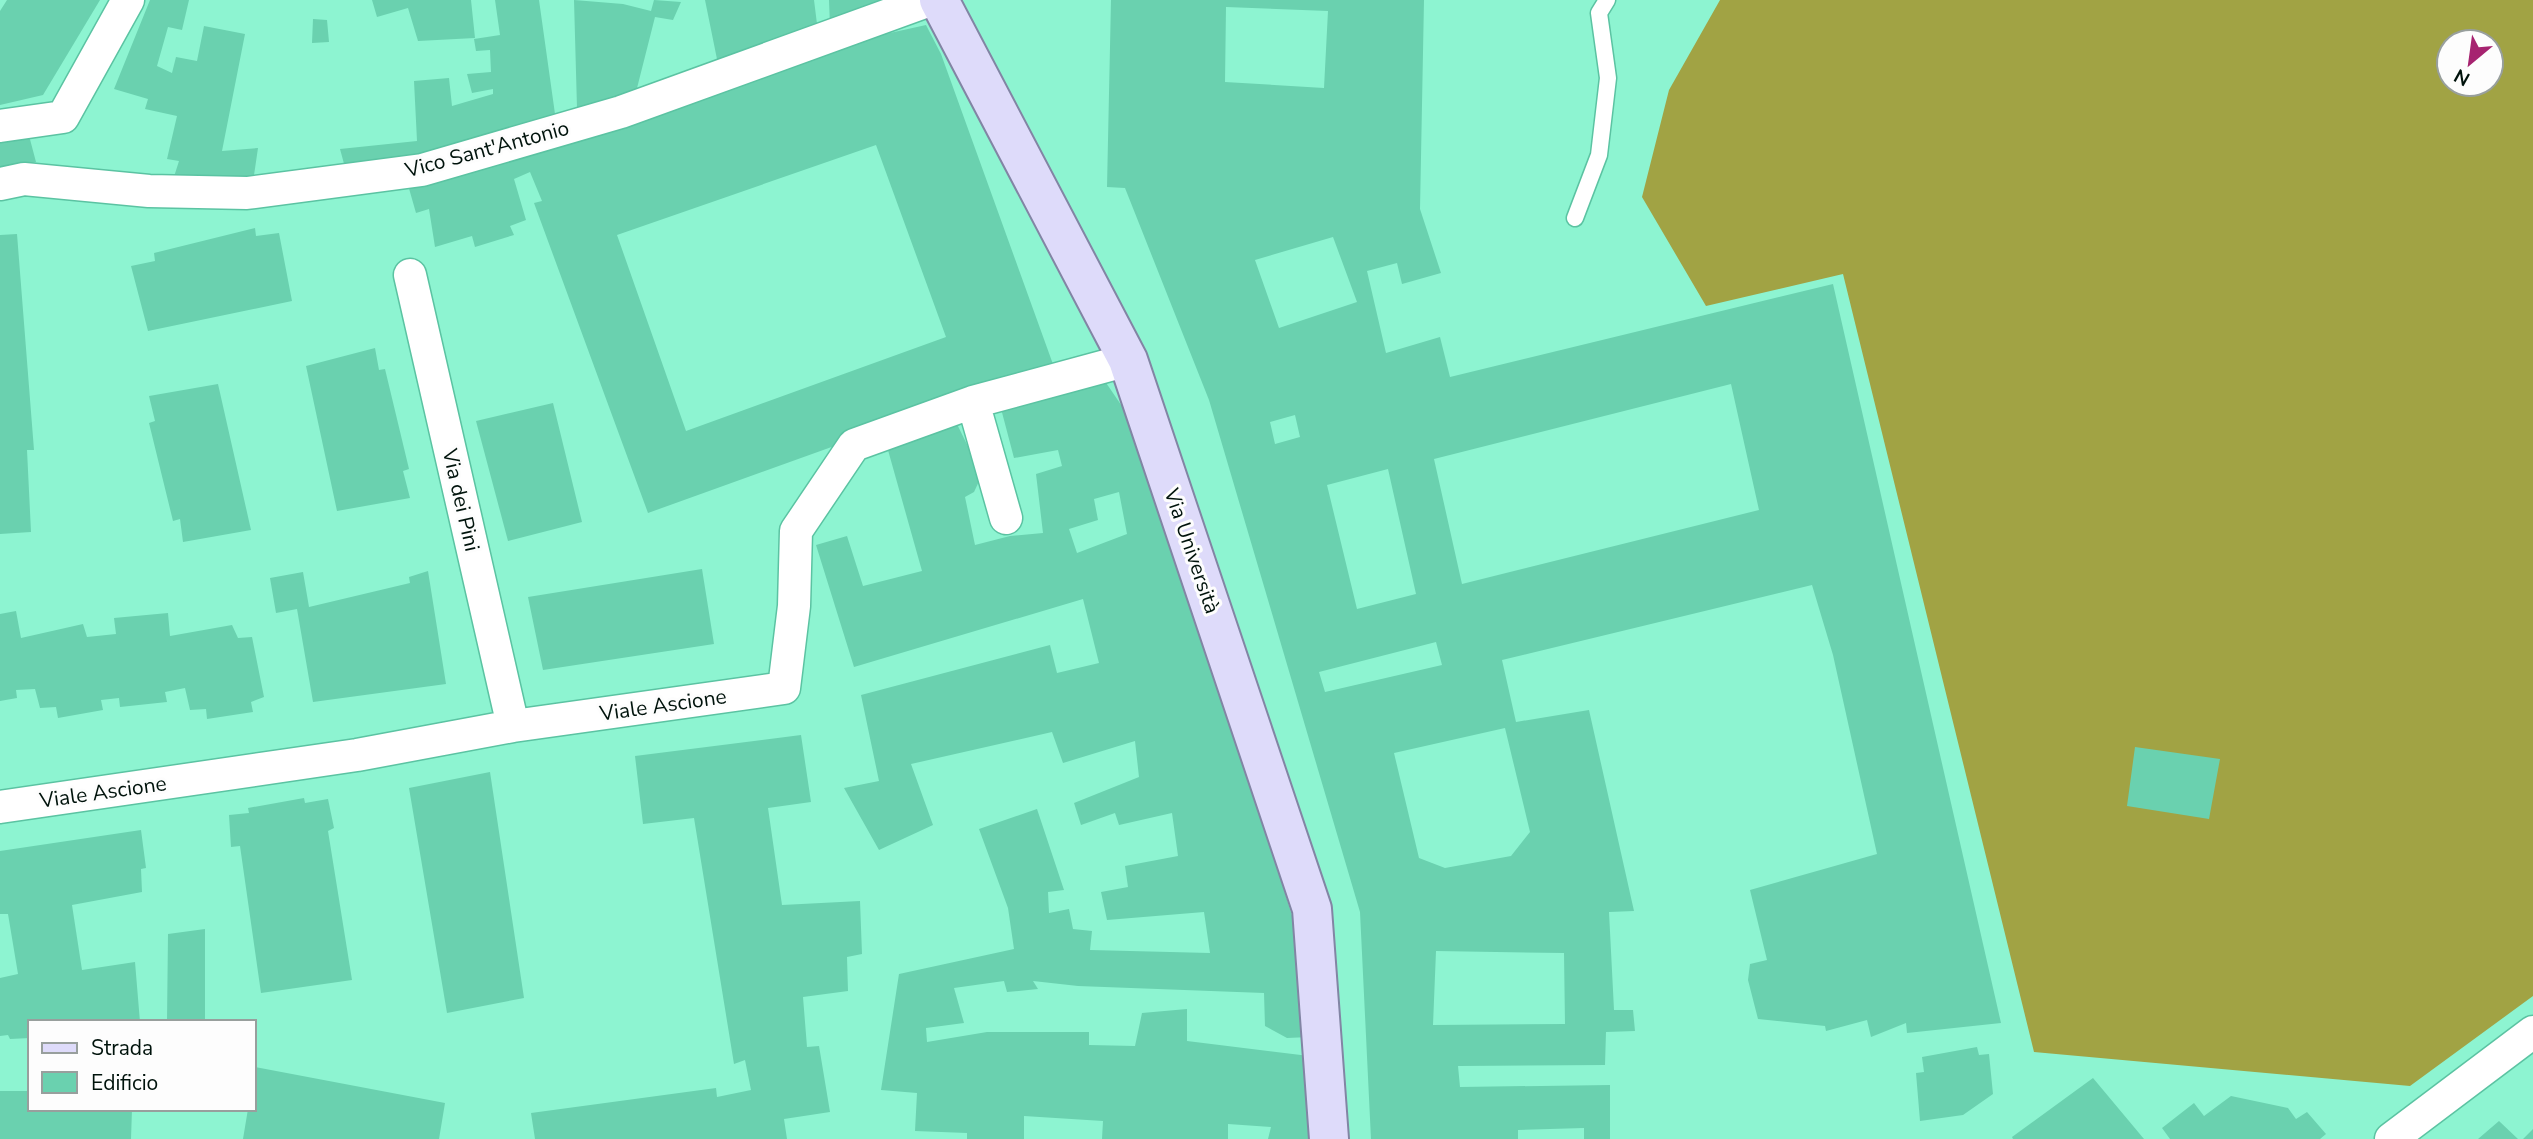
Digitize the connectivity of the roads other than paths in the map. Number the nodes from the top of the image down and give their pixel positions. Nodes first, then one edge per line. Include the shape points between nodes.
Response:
1 (128, 0) edge
2 (930, 0) edge
3 (939, 0) edge
4 (1607, 0) edge
5 (0, 126) edge
6 (12, 181) edge
7 (1575, 218) dead end
8 (410, 275) dead end
9 (1128, 360) junction
10 (973, 402) junction
11 (1006, 518) dead end
12 (513, 726) junction
13 (0, 807) edge
14 (2533, 1032) edge
15 (1329, 1139) edge
16 (2391, 1139) edge

1 - 5 street via 63,117
2 - 6 street, Vico Sant'Antonio via 621,112 422,170 247,193
3 - 9 main road, Via Università
4 - 7 lane via 1599,13 1608,78 1599,155
8 - 12 street, Via dei Pini
9 - 10 street, Viale Ascione
9 - 15 main road, Via Università via 1312,909
10 - 11 street
10 - 12 street, Viale Ascione via 854,445 796,531 794,606 784,688
12 - 13 street, Viale Ascione via 357,755
14 - 16 street

